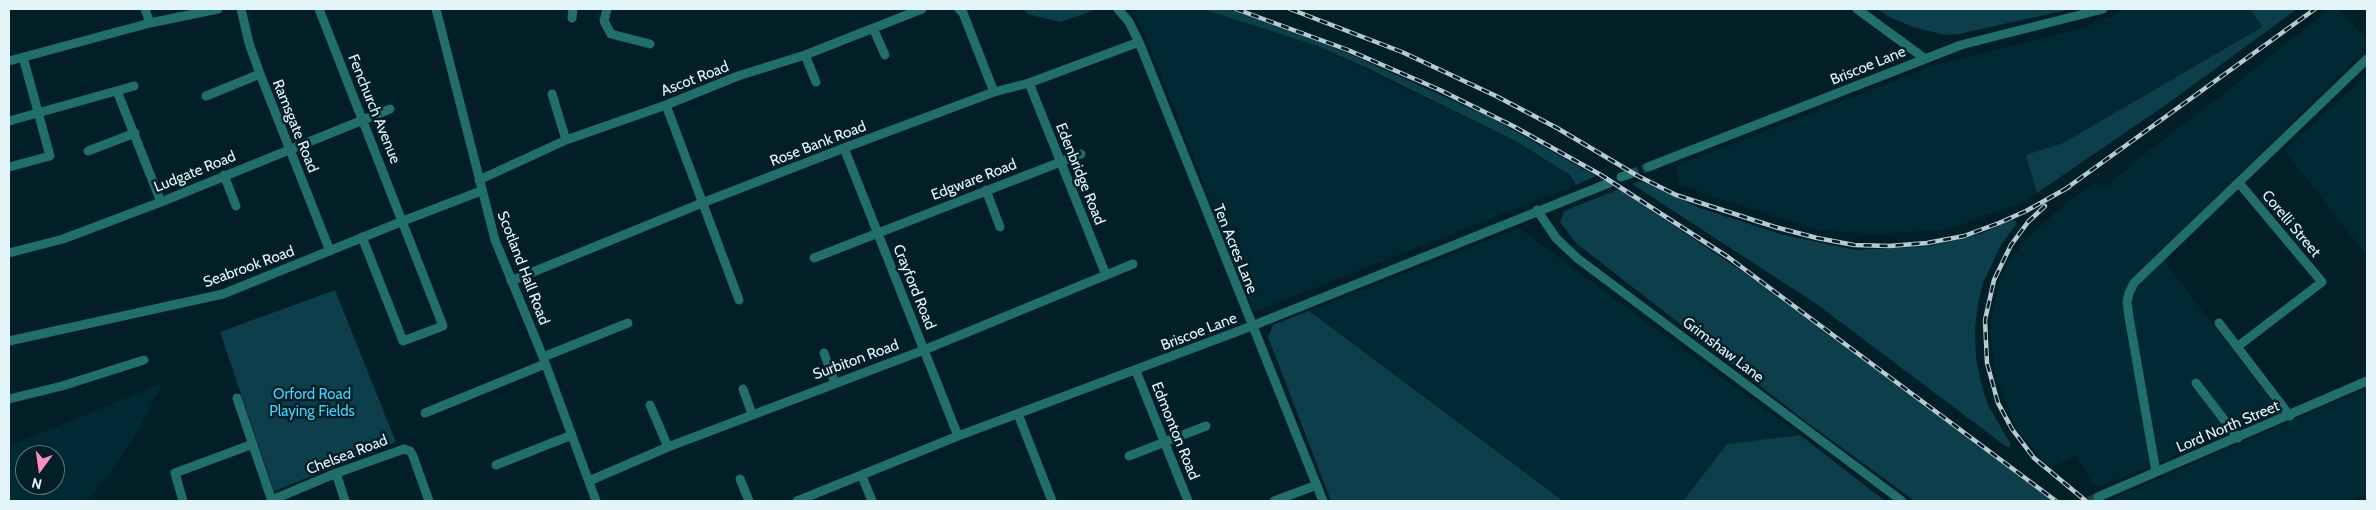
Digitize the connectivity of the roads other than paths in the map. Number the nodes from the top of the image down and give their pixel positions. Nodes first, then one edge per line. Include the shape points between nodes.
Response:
1 (145, 9) edge
2 (218, 9) edge
3 (241, 9) edge
4 (319, 9) edge
5 (436, 9) edge
6 (605, 9) edge
7 (922, 9) edge
8 (959, 9) edge
9 (1118, 9) edge
10 (1857, 9) edge
11 (2103, 9) edge
12 (150, 23) junction
13 (873, 28) junction
14 (1140, 42) junction
15 (650, 44) dead end
16 (805, 54) junction
17 (885, 55) dead end
18 (23, 57) junction
19 (1924, 58) junction
20 (2367, 59) edge
21 (9, 61) edge
22 (260, 74) junction
23 (816, 82) dead end
24 (1029, 83) junction
25 (134, 86) dead end
26 (117, 91) junction
27 (994, 92) junction
28 (552, 94) dead end
29 (206, 96) dead end
30 (666, 105) junction
31 (390, 109) dead end
32 (39, 113) junction
33 (364, 118) junction
34 (9, 121) edge
35 (135, 133) junction
36 (566, 140) junction
37 (844, 148) junction
38 (290, 149) junction
39 (88, 150) dead end
40 (1081, 154) dead end
41 (1061, 162) junction
42 (1648, 166) tunnel mouth
43 (9, 167) edge
44 (224, 175) junction
45 (479, 180) junction
46 (1609, 183) dead end
47 (2239, 183) junction
48 (986, 190) junction
49 (481, 192) junction
50 (161, 202) junction
51 (702, 203) junction
52 (236, 206) dead end
53 (1537, 210) junction
54 (403, 220) junction
55 (1000, 227) dead end
56 (877, 232) junction
57 (362, 237) junction
58 (330, 251) junction
59 (9, 253) edge
60 (814, 258) dead end
61 (1133, 264) dead end
62 (1106, 275) junction
63 (510, 280) junction
64 (739, 300) dead end
65 (628, 323) dead end
66 (2219, 323) dead end
67 (1252, 326) junction
68 (13, 341) edge
69 (2237, 347) junction
70 (924, 350) junction
71 (824, 352) dead end
72 (144, 360) dead end
73 (544, 361) junction
74 (1136, 371) junction
75 (2367, 381) edge
76 (836, 383) junction
77 (2196, 383) dead end
78 (743, 389) dead end
79 (9, 398) edge
80 (237, 398) dead end
81 (650, 405) dead end
82 (425, 413) dead end
83 (752, 414) junction
84 (1018, 414) junction
85 (2290, 416) junction
86 (1206, 426) dead end
87 (572, 435) junction
88 (958, 436) junction
89 (2238, 438) junction
90 (1166, 442) junction
91 (253, 444) junction
92 (668, 447) junction
93 (1129, 456) dead end
94 (496, 465) dead end
95 (2156, 472) junction
96 (336, 473) junction
97 (862, 476) junction
98 (740, 479) dead end
99 (589, 481) junction
100 (1317, 485) junction
101 (2098, 497) dead end
102 (183, 501) edge
103 (272, 501) edge
104 (345, 501) edge
105 (428, 501) edge
106 (596, 501) edge
107 (749, 501) edge
108 (797, 501) edge
109 (872, 501) edge
110 (1052, 501) edge
111 (1188, 501) edge
112 (1274, 501) edge
113 (1323, 501) edge
114 (1902, 501) edge

1 - 12 street
2 - 12 street
3 - 22 street, Ramsgate Road
4 - 33 street, Fenchurch Avenue
5 - 45 street, Scotland Hall Road
6 - 15 street via 604,21 611,34
7 - 13 street, Ascot Road
8 - 27 street
9 - 14 street, Ten Acres Lane
10 - 19 street
11 - 19 street, Briscoe Lane via 1962,45
12 - 18 street
13 - 16 street, Ascot Road
13 - 17 street
14 - 24 street, Rose Bank Road
14 - 67 street, Ten Acres Lane
16 - 23 street
16 - 30 street, Ascot Road
18 - 21 street
18 - 32 street
19 - 42 street, Briscoe Lane
20 - 47 street
22 - 29 street
22 - 38 street, Ramsgate Road
24 - 27 street, Rose Bank Road
24 - 41 street, Edenbridge Road
25 - 26 street
26 - 32 street
26 - 35 street
27 - 37 street, Rose Bank Road
28 - 36 street
30 - 36 street, Ascot Road
30 - 51 street
31 - 33 street, Ludgate Road
32 - 34 street
32 - 43 street via 50,156
33 - 38 street, Ludgate Road
33 - 54 street, Fenchurch Avenue
35 - 39 street
35 - 50 street
36 - 45 street, Ascot Road
37 - 51 street, Rose Bank Road
37 - 56 street, Crayford Road
38 - 44 street, Ludgate Road
38 - 58 street, Ramsgate Road
40 - 41 street, Edgware Road
41 - 48 street, Edgware Road
41 - 62 street, Edenbridge Road
44 - 50 street, Ludgate Road
44 - 52 street
45 - 49 street, Scotland Hall Road
46 - 53 street, Briscoe Lane
47 - 69 street, Corelli Street via 2322,282
47 - 95 street via 2134,284 2129,293 2129,317
48 - 55 street
48 - 56 street, Edgware Road
49 - 54 street, Seabrook Road
49 - 63 street, Scotland Hall Road
50 - 59 street, Ludgate Road via 63,239
51 - 63 street, Rose Bank Road
51 - 64 street
53 - 67 street, Briscoe Lane
53 - 114 street, Grimshaw Lane via 1556,238 1577,258
54 - 57 street, Seabrook Road
54 - 57 street, Fenchurch Avenue via 443,326 403,341
56 - 60 street, Edgware Road
56 - 70 street, Crayford Road
57 - 58 street, Seabrook Road
58 - 68 street, Seabrook Road via 223,294
61 - 62 street, Surbiton Road
62 - 70 street, Surbiton Road
63 - 73 street, Scotland Hall Road
65 - 73 street
66 - 69 street
67 - 74 street, Briscoe Lane
67 - 100 street, Ten Acres Lane
69 - 85 street
70 - 76 street, Surbiton Road
70 - 88 street, Crayford Road
71 - 76 street
72 - 79 street via 62,386
73 - 82 street
73 - 87 street, Scotland Hall Road
74 - 84 street, Briscoe Lane
74 - 90 street, Edmonton Road
75 - 85 street, Lord North Street
76 - 83 street, Surbiton Road
77 - 89 street
78 - 83 street
80 - 91 street
81 - 92 street
83 - 92 street, Surbiton Road
84 - 88 street, Briscoe Lane
84 - 110 street
85 - 89 street, Lord North Street
86 - 90 street
87 - 94 street
87 - 99 street, Scotland Hall Road
88 - 97 street, Briscoe Lane
89 - 95 street, Lord North Street
90 - 93 street
90 - 111 street, Edmonton Road
91 - 102 street via 175,472
91 - 103 street
92 - 99 street, Surbiton Road
95 - 101 street, Lord North Street
96 - 103 street, Chelsea Road
96 - 104 street
96 - 105 street, Chelsea Road via 400,449 408,450
97 - 108 street, Briscoe Lane
97 - 109 street
98 - 107 street
99 - 106 street, Scotland Hall Road
100 - 112 street
100 - 113 street, Ten Acres Lane

